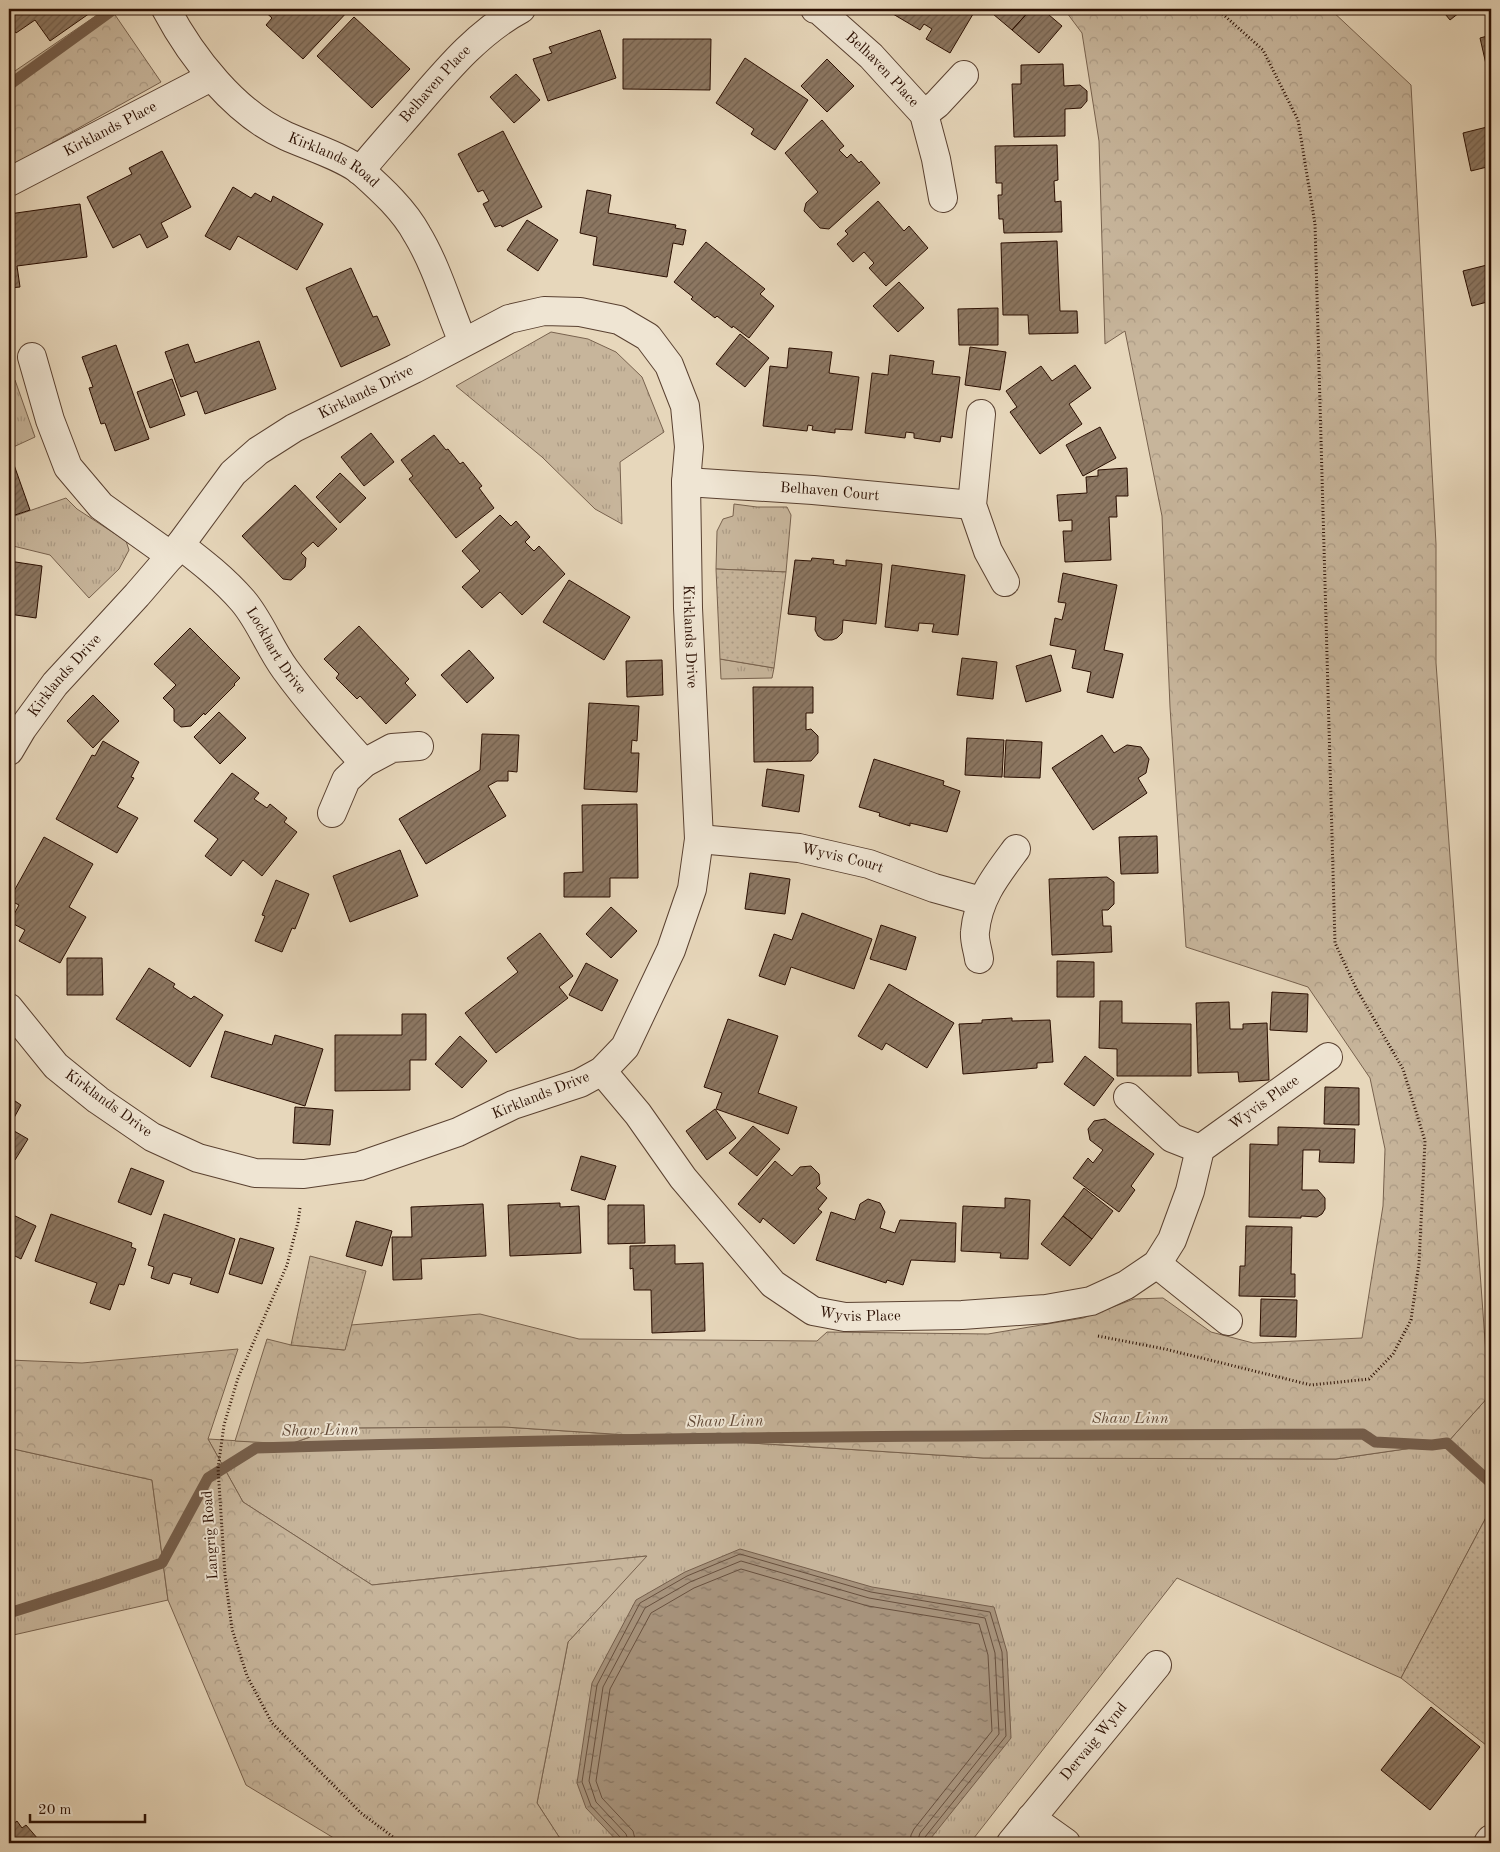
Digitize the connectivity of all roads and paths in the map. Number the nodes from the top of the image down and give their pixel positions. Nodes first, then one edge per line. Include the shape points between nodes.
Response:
1 (166, 9) edge
2 (521, 9) edge
3 (815, 9) edge
4 (1217, 9) edge
5 (964, 75) dead end
6 (211, 77) junction
7 (924, 114) junction
8 (360, 170) junction
9 (9, 182) edge
10 (942, 198) dead end
11 (463, 342) junction
12 (32, 357) dead end
13 (981, 414) dead end
14 (686, 482) junction
15 (972, 506) junction
16 (175, 550) junction
17 (1005, 582) dead end
18 (419, 746) dead end
19 (9, 751) edge
20 (364, 763) junction
21 (332, 813) dead end
22 (699, 839) junction
23 (1016, 849) dead end
24 (981, 901) junction
25 (979, 959) dead end
26 (9, 1009) edge
27 (1328, 1057) dead end
28 (602, 1071) junction
29 (1128, 1097) dead end
30 (1200, 1149) junction
31 (304, 1174) junction
32 (1157, 1264) junction
33 (1228, 1322) dead end
34 (1097, 1335) dead end
35 (1157, 1665) dead end
36 (1031, 1818) junction
37 (1491, 1839) edge
38 (401, 1843) edge
39 (1011, 1843) edge
40 (1066, 1843) edge
41 (1488, 1843) edge

1 - 6 street, Kirklands Road
2 - 8 street, Belhaven Place via 475,43 446,70
3 - 7 street, Belhaven Place via 871,56
4 - 34 path via 1263,50 1298,120 1315,224 1334,943 1403,1069 1425,1141 1419,1263 1411,1320 1393,1354 1369,1379 1311,1385
5 - 7 street, Belhaven Place
6 - 8 street, Kirklands Road via 251,114 284,136
6 - 9 street, Kirklands Place
7 - 10 street, Belhaven Place
8 - 11 street, Kirklands Road via 397,207 417,233
11 - 14 street, Kirklands Drive via 509,319 544,312 580,312 619,320 648,337 669,365 685,406 689,447
11 - 16 street, Kirklands Drive via 294,428 258,451 233,473
12 - 16 street, Lockhart Drive via 68,467 101,506
13 - 15 street
14 - 15 street, Belhaven Court via 813,490
14 - 22 street, Kirklands Drive via 688,608
15 - 17 street via 988,551
16 - 19 street, Kirklands Drive via 55,684
16 - 20 street, Lockhart Drive via 214,572 244,601 283,666
18 - 20 street via 392,748
20 - 21 street via 346,780
22 - 24 street, Wyvis Court via 799,848 869,864
22 - 28 street, Kirklands Drive via 692,889 671,950 625,1047
23 - 24 street
24 - 25 street via 975,933
26 - 31 street, Kirklands Drive via 56,1066 152,1137 198,1158 255,1173
27 - 30 street, Wyvis Place
28 - 31 street, Kirklands Drive via 580,1083 513,1105 458,1132 402,1152 360,1166
28 - 32 street, Wyvis Place via 638,1114 683,1178 773,1284 813,1311 845,1317 962,1315 1046,1309 1091,1301 1126,1285
29 - 30 street via 1172,1138
30 - 32 street, Wyvis Place via 1190,1191 1172,1240
31 - 38 path, Langrig Road via 298,1222 287,1265 238,1378 224,1425 218,1468 231,1620 247,1676 272,1723 362,1812
32 - 33 street
35 - 36 street, Dervaig Wynd
36 - 39 street, Dervaig Wynd
36 - 40 street
37 - 41 street

